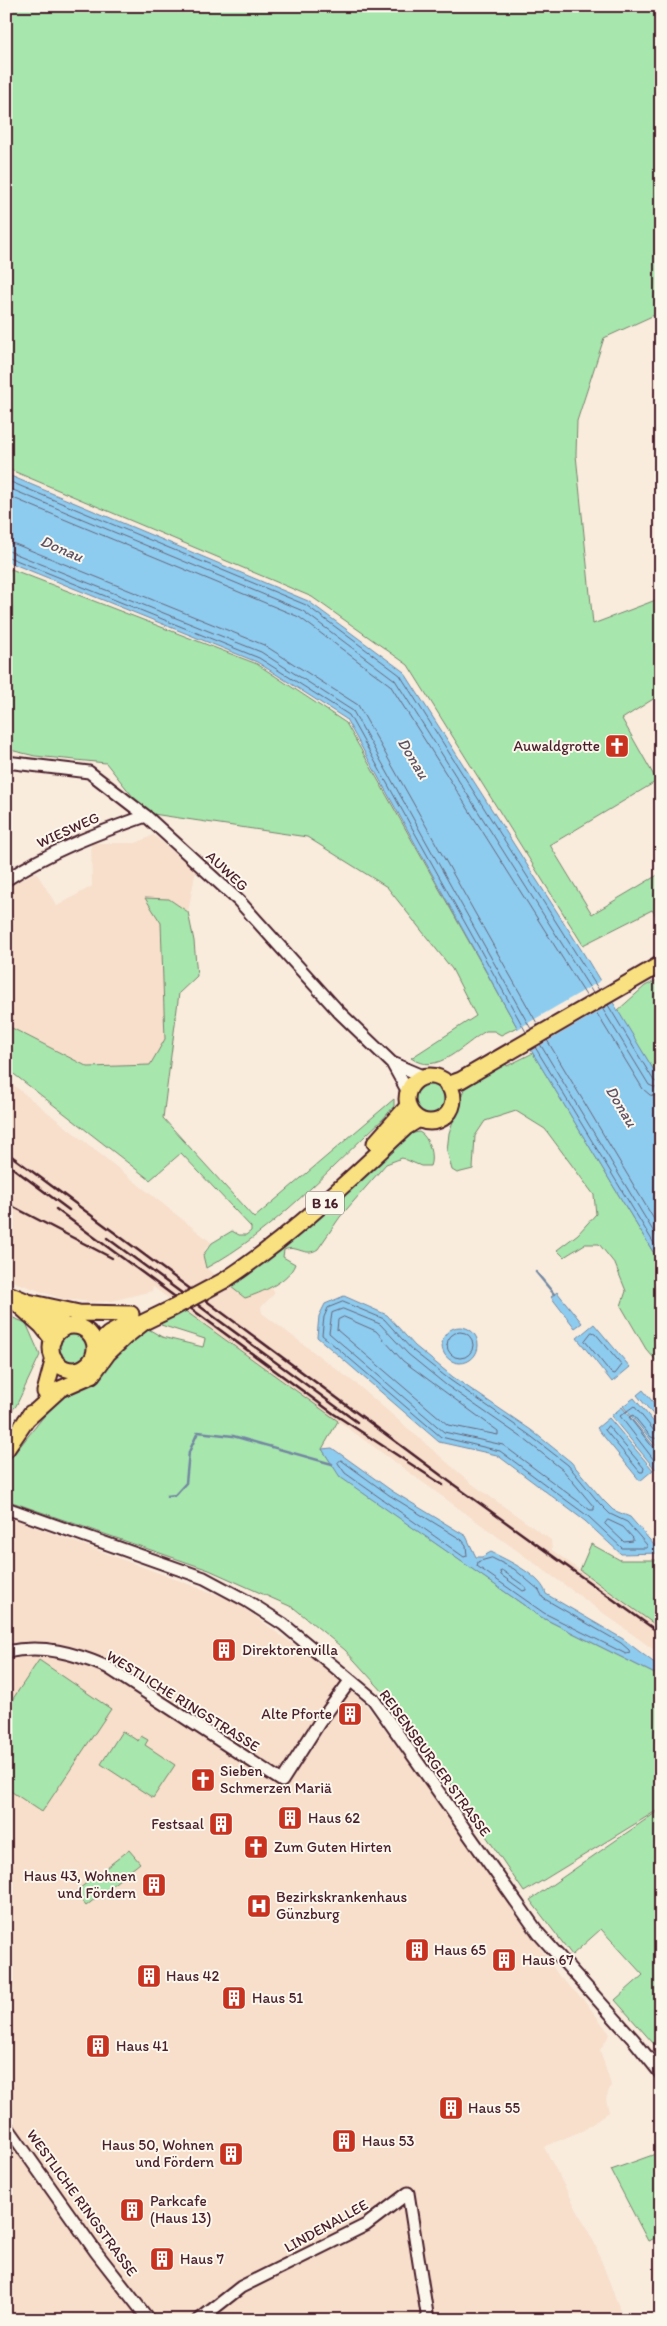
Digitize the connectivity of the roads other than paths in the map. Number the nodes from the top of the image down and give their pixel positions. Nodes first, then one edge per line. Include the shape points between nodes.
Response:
1 (6, 762) edge
2 (146, 816) junction
3 (6, 880) edge
4 (661, 964) edge
5 (392, 1063) junction
6 (425, 1077) junction
7 (447, 1085) junction
8 (408, 1099) junction
9 (419, 1119) junction
10 (393, 1139) junction
11 (360, 1158) junction
12 (222, 1278) junction
13 (6, 1294) edge
14 (28, 1302) junction
15 (139, 1317) junction
16 (67, 1327) junction
17 (87, 1329) junction
18 (52, 1340) junction
19 (96, 1346) junction
20 (54, 1358) junction
21 (71, 1370) junction
22 (45, 1392) junction
23 (26, 1420) junction
24 (6, 1450) edge
25 (6, 1508) edge
26 (6, 1652) edge
27 (350, 1681) junction
28 (661, 2074) edge
29 (6, 2125) edge
30 (149, 2320) edge
31 (199, 2320) edge
32 (428, 2320) edge

1 - 2 street, AUWEG via 89,772
2 - 3 street, WIESWEG via 64,847 29,864
2 - 5 street, AUWEG via 239,901 339,1012
4 - 7 main road
5 - 6 street, AUWEG
5 - 8 street, AUWEG
6 - 7 main road via 437,1078
6 - 8 main road via 412,1085
7 - 9 main road via 452,1096 448,1113 432,1122
8 - 9 main road
8 - 11 main road
9 - 10 main road, B 16
10 - 11 main road, B 16
10 - 12 main road, B 16 via 316,1212 270,1250
11 - 12 main road, B 16 via 277,1235
12 - 15 main road, B 16 via 170,1306
13 - 14 main road
13 - 18 main road via 35,1318
14 - 15 main road via 79,1313
14 - 16 main road
15 - 17 main road, B 16
15 - 19 main road, B 16 via 109,1334
15 - 23 main road, B 16 via 92,1374 60,1389
16 - 17 main road, B 16
16 - 18 main road
17 - 19 main road
18 - 20 main road, B 16
19 - 21 main road, B 16 via 87,1366
20 - 21 main road
20 - 22 main road, B 16
21 - 22 main road, B 16
22 - 23 main road, B 16
23 - 24 main road, B 16
25 - 27 street, REISENSBURGER STRASSE via 204,1578 283,1624
26 - 27 street, WESTLICHE RINGSTRASSE via 49,1649 76,1654 107,1668 282,1781
27 - 28 street, REISENSBURGER STRASSE via 373,1699 539,1934
29 - 30 street, WESTLICHE RINGSTRASSE via 96,2252
31 - 32 street, LINDENALLEE via 241,2287 366,2225 408,2193

